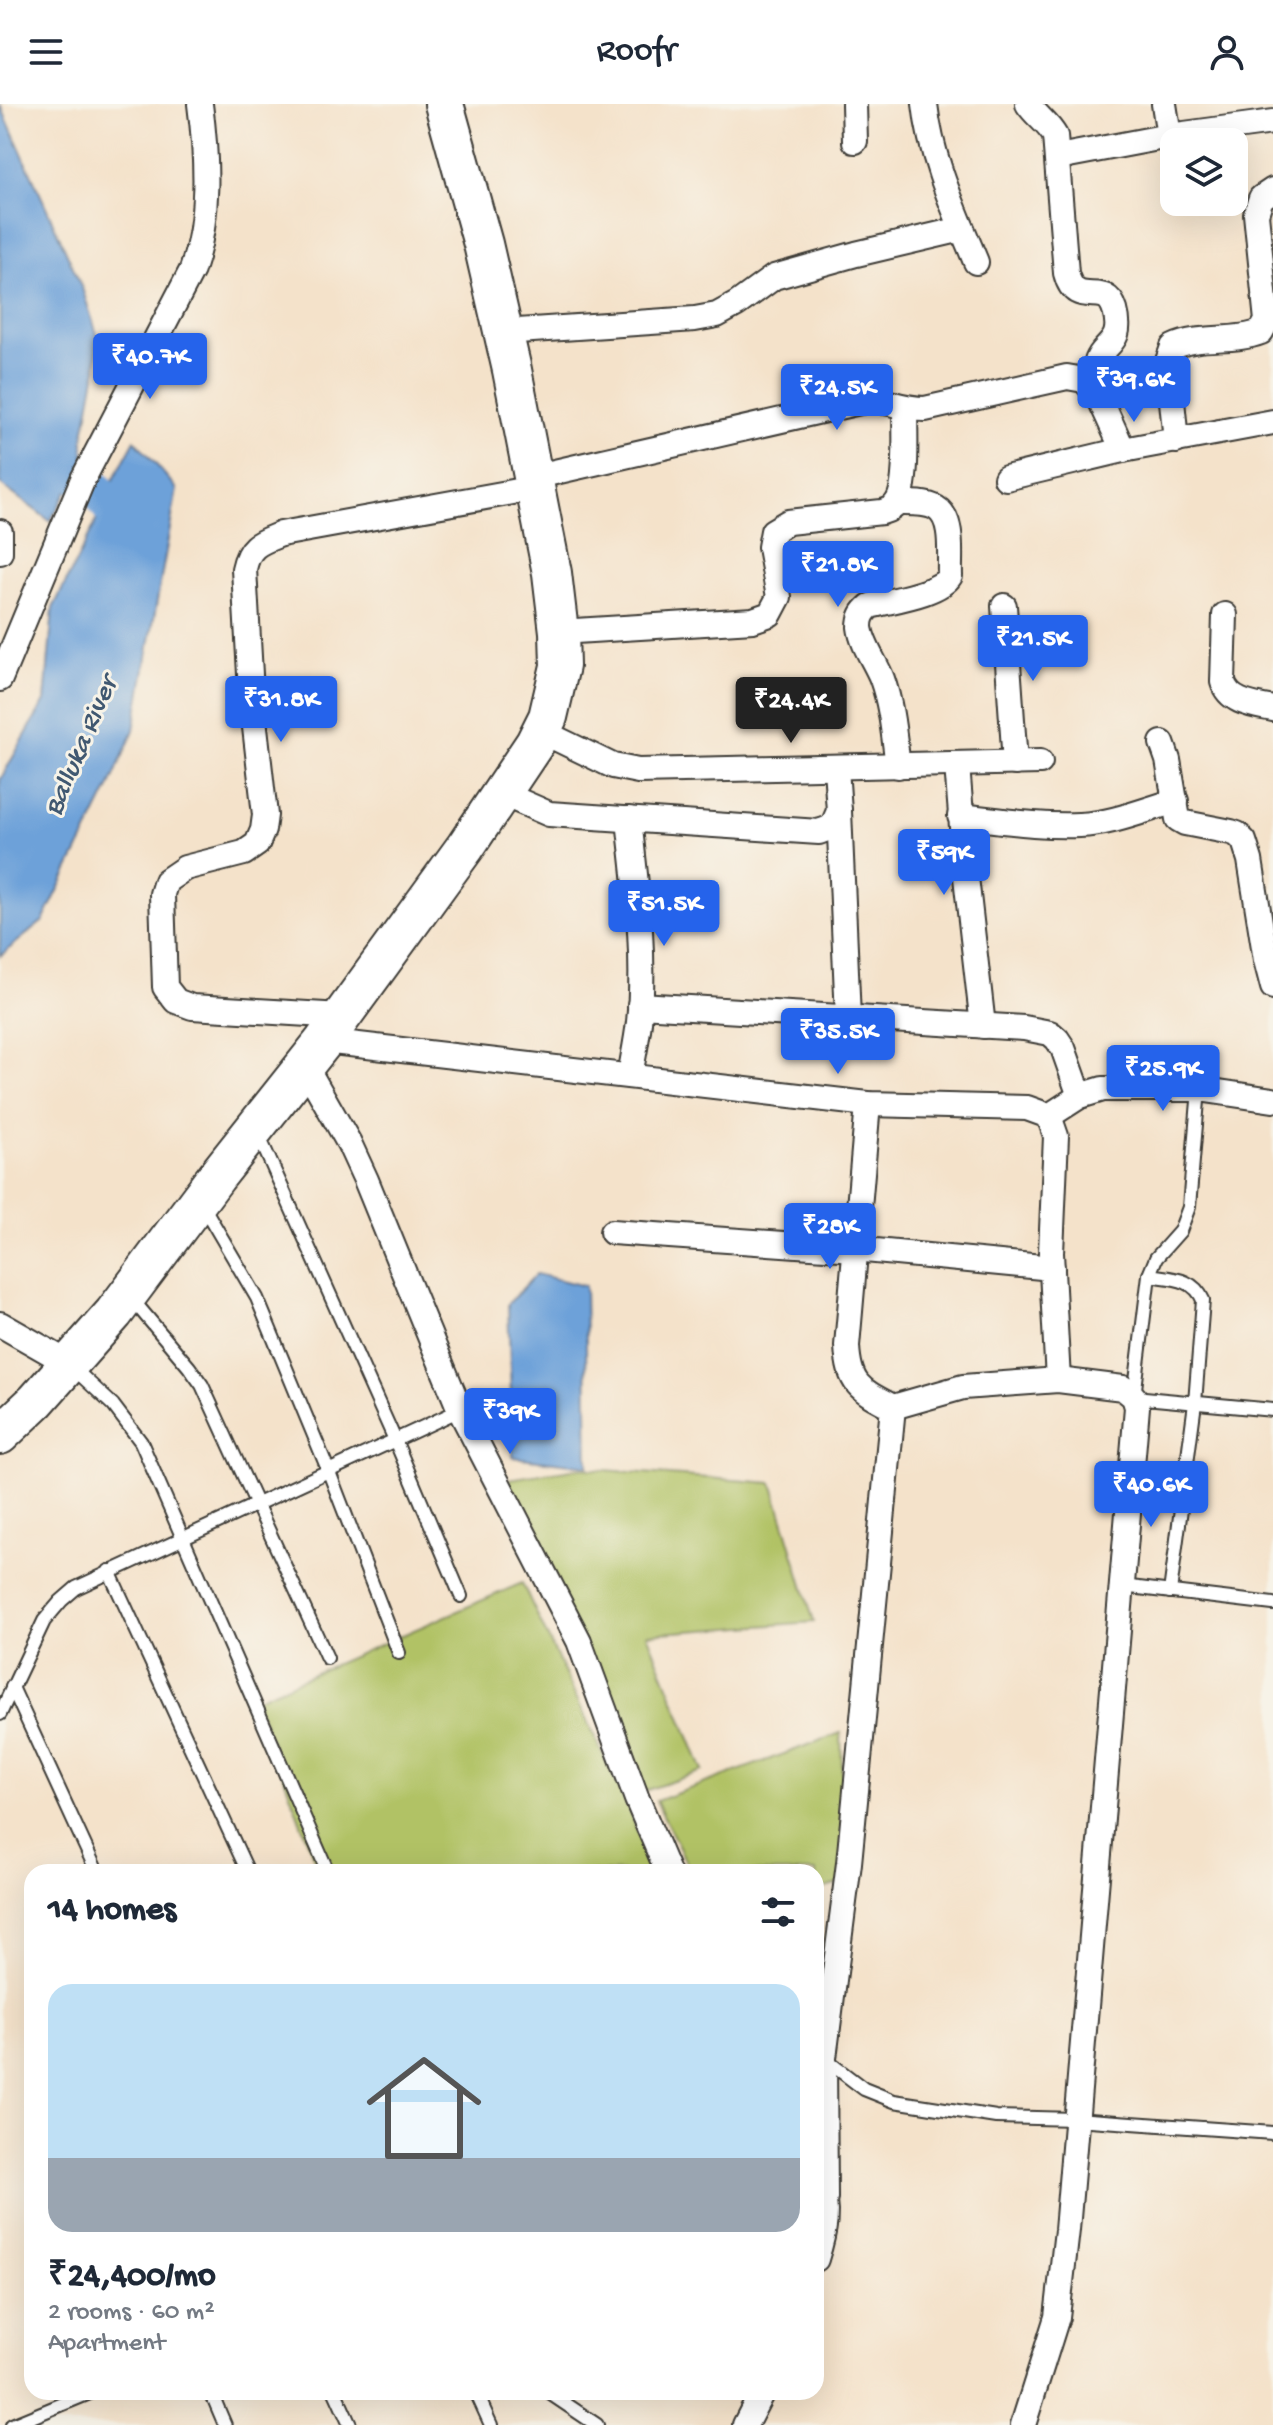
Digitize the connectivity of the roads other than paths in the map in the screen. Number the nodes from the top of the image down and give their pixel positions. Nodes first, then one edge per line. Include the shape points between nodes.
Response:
1 (200, 104) edge
2 (444, 104) edge
3 (854, 104) edge
4 (925, 104) edge
5 (1028, 104) edge
6 (1164, 104) edge
7 (1273, 122) edge
8 (1168, 128) edge
9 (1228, 128) edge
10 (1160, 138) edge
11 (855, 141) dead end
12 (1058, 157) junction
13 (1273, 190) edge
14 (962, 229) junction
15 (976, 262) dead end
16 (503, 332) junction
17 (1099, 397) junction
18 (905, 409) junction
19 (1273, 422) edge
20 (1176, 441) junction
21 (1123, 450) junction
22 (1006, 478) dead end
23 (534, 483) junction
24 (897, 503) junction
25 (0, 532) edge
26 (0, 552) edge
27 (1004, 606) dead end
28 (1225, 615) dead end
29 (559, 632) junction
30 (0, 679) edge
31 (1273, 709) edge
32 (541, 731) junction
33 (1162, 743) dead end
34 (1040, 762) dead end
35 (1015, 763) junction
36 (957, 765) junction
37 (898, 766) junction
38 (836, 768) junction
39 (501, 793) junction
40 (1176, 801) junction
41 (839, 811) junction
42 (960, 816) junction
43 (629, 819) junction
44 (1273, 987) edge
45 (640, 1005) junction
46 (848, 1018) junction
47 (983, 1026) junction
48 (323, 1040) junction
49 (630, 1076) junction
50 (1199, 1089) junction
51 (1080, 1096) junction
52 (1273, 1100) edge
53 (868, 1104) junction
54 (1049, 1116) junction
55 (256, 1128) junction
56 (199, 1200) junction
57 (612, 1232) dead end
58 (855, 1249) junction
59 (1052, 1268) junction
60 (1149, 1275) junction
61 (128, 1295) junction
62 (0, 1324) edge
63 (70, 1364) junction
64 (1058, 1380) junction
65 (1134, 1397) junction
66 (1195, 1403) junction
67 (893, 1407) junction
68 (460, 1410) junction
69 (1273, 1410) edge
70 (0, 1435) edge
71 (395, 1440) junction
72 (329, 1472) junction
73 (256, 1505) junction
74 (181, 1539) junction
75 (109, 1571) junction
76 (1122, 1586) junction
77 (1170, 1592) junction
78 (461, 1596) dead end
79 (1273, 1604) edge
80 (399, 1653) dead end
81 (327, 1658) dead end
82 (12, 1687) junction
83 (0, 1714) edge
84 (93, 1864) edge
85 (244, 1864) edge
86 (324, 1864) edge
87 (665, 1864) edge
88 (824, 2029) edge
89 (824, 2058) edge
90 (1075, 2119) junction
91 (1273, 2133) edge
92 (73, 2400) edge
93 (214, 2400) edge
94 (339, 2400) edge
95 (480, 2400) edge
96 (569, 2400) edge
97 (758, 2400) edge
98 (12, 2425) edge
99 (225, 2425) edge
100 (350, 2425) edge
101 (491, 2425) edge
102 (597, 2425) edge
103 (745, 2425) edge
104 (1023, 2425) edge

1 - 30 street via 203,212 192,270 83,479
2 - 16 main road
3 - 11 street
4 - 14 street via 935,156
5 - 12 street via 1049,124
6 - 8 street
7 - 9 street
10 - 12 street
12 - 17 street via 1070,287 1079,294 1108,297 1115,309 1117,334 1095,368
13 - 20 street via 1261,198 1256,214 1267,321 1261,332 1247,337 1186,341 1173,347 1168,361
14 - 15 street
14 - 16 street via 774,277 717,315
16 - 23 main road
17 - 18 street via 1084,380 1067,377
17 - 21 street
18 - 23 street via 873,399
18 - 24 street
19 - 20 street
20 - 21 street
21 - 22 street
23 - 29 main road
23 - 48 street via 281,534 247,553 251,692 263,830 257,844 244,853 185,868 166,881 165,987 176,1001 192,1007
24 - 29 street via 882,512 788,522 773,531 770,547 779,597 770,614 753,620
24 - 37 street via 928,505 943,515 950,576 928,591 870,606 860,618 889,704
25 - 26 street
27 - 35 street
28 - 31 street via 1225,689 1244,702
29 - 32 main road via 560,666
32 - 38 street via 613,766 638,771
32 - 39 main road
33 - 40 street
34 - 35 street
35 - 36 street
36 - 37 street
36 - 42 street
37 - 38 street
38 - 41 street
39 - 43 street via 549,814
39 - 48 main road
40 - 42 street via 1079,825
40 - 44 street via 1181,821 1231,832 1244,841
41 - 43 street via 832,827 819,832
41 - 46 street
42 - 47 street
43 - 45 street via 639,911
45 - 46 street
45 - 49 street
46 - 47 street
47 - 51 street via 1050,1033 1063,1048
48 - 49 street
48 - 55 main road
48 - 68 street via 349,1143
49 - 53 street
50 - 51 street via 1103,1089
50 - 52 street
50 - 60 lane via 1189,1207 1180,1231 1156,1258
51 - 54 street
53 - 54 street via 1027,1108
53 - 58 street
54 - 59 street via 1056,1136
55 - 56 main road
55 - 71 lane
56 - 61 main road
56 - 72 lane via 257,1298
57 - 58 street
58 - 59 street
58 - 67 street via 848,1367 866,1393
59 - 64 street
60 - 65 lane
60 - 66 lane via 1187,1281 1203,1300
61 - 63 main road
61 - 73 lane via 202,1385
62 - 63 street
63 - 70 main road
63 - 74 lane via 113,1405 141,1442
64 - 65 street via 1123,1388
64 - 67 street via 963,1387
65 - 66 lane
65 - 76 street
66 - 69 lane
66 - 77 lane
67 - 88 street via 849,1863
68 - 71 lane
68 - 87 street via 579,1641
71 - 72 lane
71 - 78 lane
72 - 73 lane
72 - 80 lane
73 - 74 lane
73 - 81 lane
74 - 75 lane
74 - 86 lane
75 - 82 lane via 76,1588 44,1621
75 - 85 lane
76 - 77 lane
76 - 90 street
77 - 79 lane
82 - 83 lane
82 - 84 lane
89 - 90 lane via 864,2089 894,2101 996,2117
90 - 91 lane
90 - 104 street via 1057,2317
92 - 98 lane
93 - 99 lane
94 - 100 lane
95 - 101 lane
96 - 102 lane
97 - 103 street

